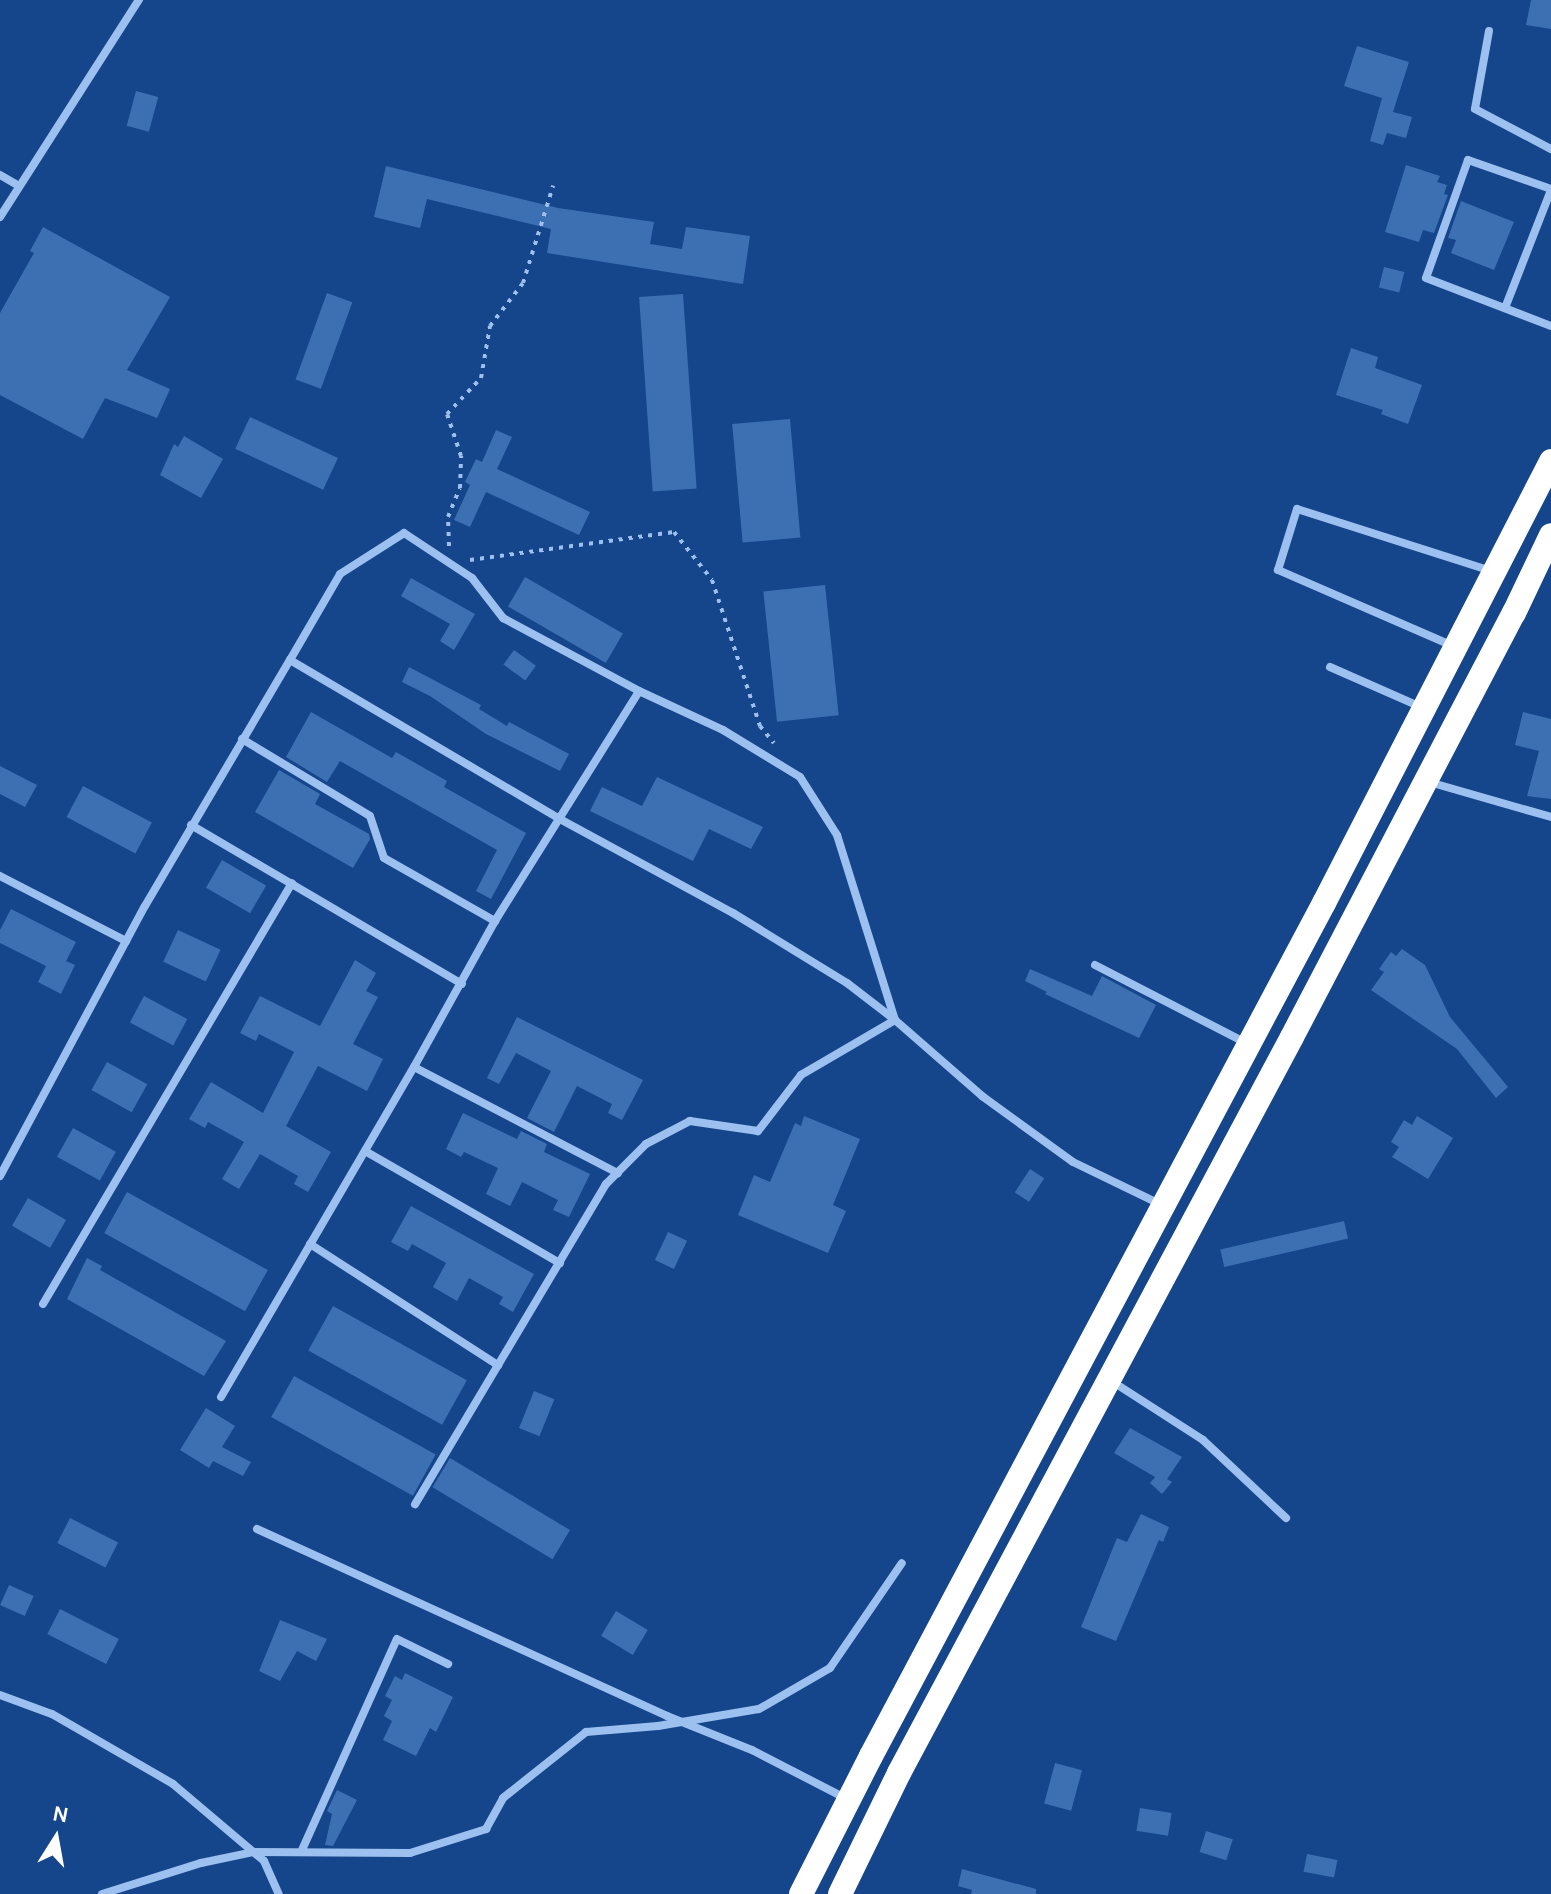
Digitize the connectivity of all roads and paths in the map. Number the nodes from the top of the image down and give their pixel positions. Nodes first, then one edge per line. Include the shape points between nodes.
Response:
1 (139, 0) edge
2 (1489, 31) dead end
3 (1551, 149) edge
4 (0, 175) edge
5 (19, 186) junction
6 (553, 186) dead end
7 (1551, 190) edge
8 (0, 217) edge
9 (1505, 308) junction
10 (1551, 326) edge
11 (1551, 461) edge
12 (1551, 535) edge
13 (450, 563) junction
14 (1496, 573) junction
15 (1457, 648) junction
16 (290, 660) junction
17 (1330, 667) dead end
18 (639, 691) junction
19 (1425, 709) junction
20 (242, 739) junction
21 (776, 746) dead end
22 (1426, 781) junction
23 (1551, 817) edge
24 (558, 818) junction
25 (191, 825) junction
26 (0, 876) edge
27 (292, 883) junction
28 (495, 921) junction
29 (126, 941) junction
30 (1095, 965) dead end
31 (462, 984) junction
32 (895, 1020) junction
33 (1249, 1044) junction
34 (414, 1067) junction
35 (365, 1151) junction
36 (618, 1173) junction
37 (0, 1176) edge
38 (1164, 1206) junction
39 (310, 1244) junction
40 (560, 1263) junction
41 (43, 1304) dead end
42 (498, 1365) junction
43 (1109, 1379) junction
44 (221, 1397) dead end
45 (415, 1504) dead end
46 (1286, 1518) dead end
47 (257, 1529) dead end
48 (902, 1563) dead end
49 (448, 1664) dead end
50 (0, 1695) edge
51 (683, 1722) junction
52 (850, 1801) junction
53 (302, 1850) junction
54 (253, 1852) junction
55 (102, 1894) edge
56 (279, 1894) edge
57 (801, 1894) edge
58 (840, 1894) edge

1 - 5 street
2 - 3 street via 1475,109
4 - 5 street
5 - 8 street
6 - 13 path via 523,283 490,326 481,378 447,414 461,456 460,488 448,517
7 - 9 street
7 - 9 street via 1468,160 1426,278
9 - 10 street
11 - 14 highway
12 - 22 highway
13 - 16 street via 404,533 340,574
13 - 18 street via 472,578 503,618
13 - 21 path via 674,532 712,580 760,726
14 - 15 highway
14 - 15 street via 1297,509 1278,570
15 - 19 highway
16 - 20 street
16 - 24 street
17 - 19 street
18 - 24 street
18 - 32 street via 723,730 800,777 837,835
19 - 33 highway
20 - 25 street
20 - 28 street via 370,816 384,858
22 - 23 street
22 - 43 highway
24 - 28 street
24 - 32 street via 733,913 847,983
25 - 27 street
25 - 29 street
26 - 29 street
27 - 31 street
27 - 41 street
28 - 31 street
29 - 37 street
30 - 33 street
31 - 34 street
32 - 36 street via 801,1075 758,1131 690,1121 646,1144
32 - 38 street via 982,1096 1073,1162
33 - 38 highway
34 - 35 street
34 - 36 street
35 - 39 street
35 - 40 street
36 - 40 street via 606,1184
38 - 52 highway
39 - 42 street
39 - 44 street
40 - 42 street
42 - 45 street
43 - 46 street via 1203,1440
43 - 58 highway
47 - 51 street
48 - 51 street via 830,1668 759,1709
49 - 53 street via 397,1639
50 - 54 street via 52,1714 173,1784
51 - 52 street via 752,1750
51 - 53 street via 586,1732 503,1798 486,1829 410,1853
52 - 57 highway
53 - 54 street
54 - 55 street
54 - 56 street via 264,1861

